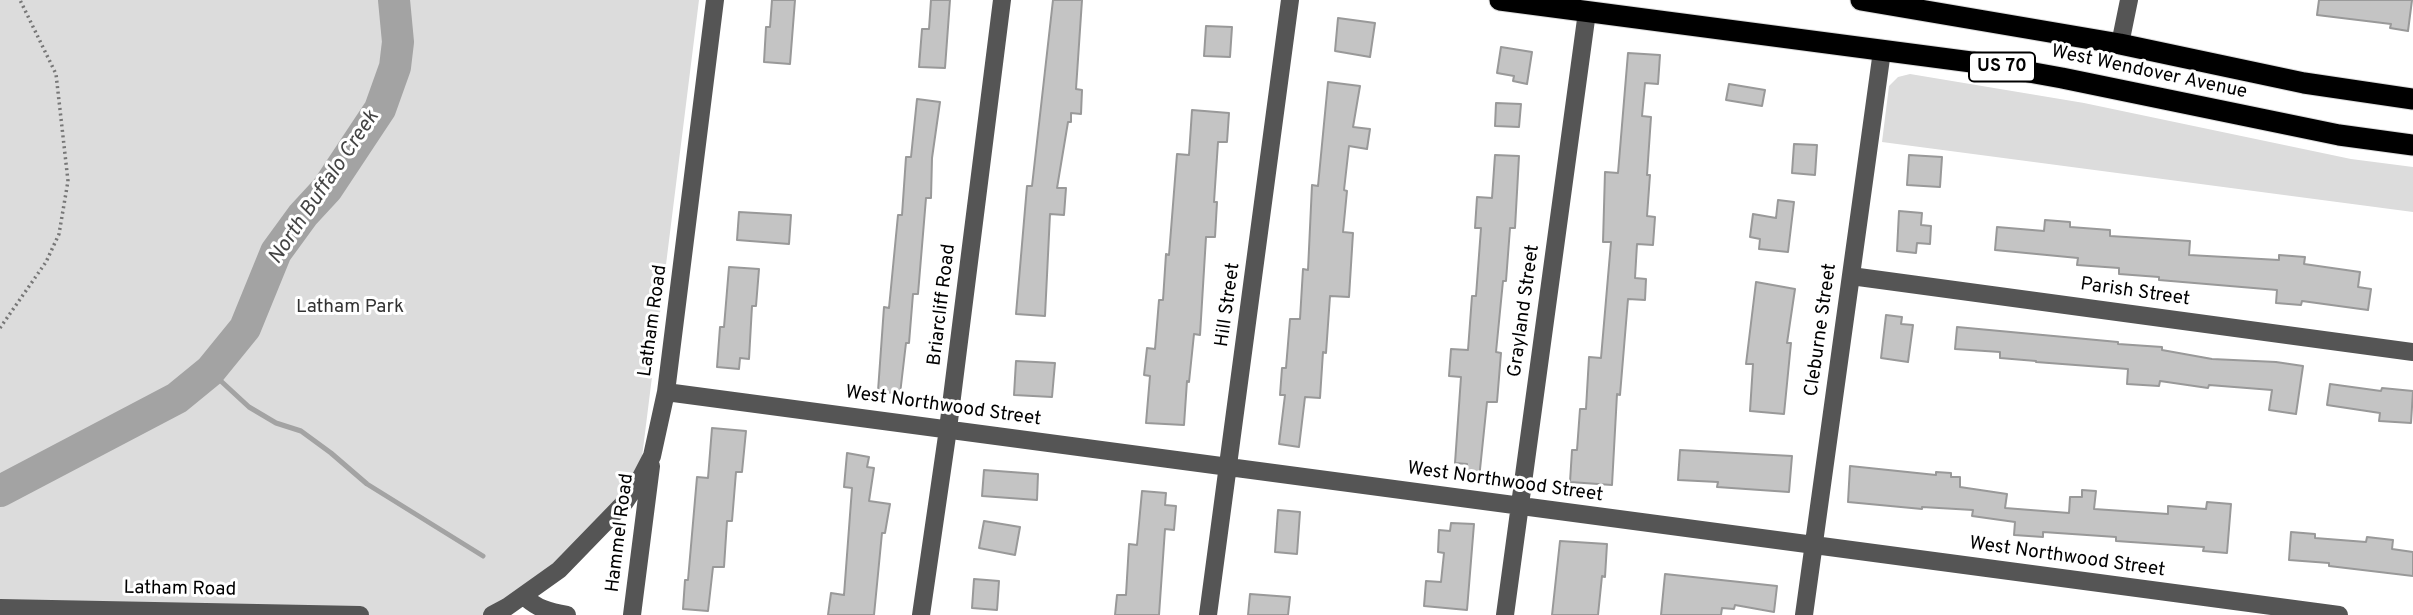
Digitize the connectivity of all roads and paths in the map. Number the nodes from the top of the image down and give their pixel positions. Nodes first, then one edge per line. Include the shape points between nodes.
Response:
1 (20, 0) edge
2 (715, 0) edge
3 (1002, 0) edge
4 (1290, 0) edge
5 (1500, 0) edge
6 (1861, 0) edge
7 (2129, 0) edge
8 (1885, 1) edge
9 (1590, 6) edge
10 (2120, 44) junction
11 (1882, 51) junction
12 (2413, 99) edge
13 (2413, 145) edge
14 (1851, 276) junction
15 (0, 328) edge
16 (2413, 352) edge
17 (666, 392) junction
18 (948, 429) junction
19 (652, 456) junction
20 (1228, 466) junction
21 (1519, 507) junction
22 (1813, 545) junction
23 (524, 596) junction
24 (0, 608) edge
25 (360, 615) edge
26 (492, 615) edge
27 (567, 615) edge
28 (632, 615) edge
29 (921, 615) edge
30 (1208, 615) edge
31 (1505, 615) edge
32 (1804, 615) edge
33 (2339, 615) edge

1 - 15 path via 56,74 68,181 60,234
2 - 17 street, Latham Road
3 - 18 street, Briarcliff Road
4 - 20 street, Hill Street
5 - 9 highway, West Wendover Avenue / US 70
6 - 8 highway, West Wendover Avenue / US 70
7 - 10 street
8 - 10 highway, West Wendover Avenue / US 70
9 - 11 highway, West Wendover Avenue / US 70
9 - 21 street, Grayland Street
10 - 12 highway, West Wendover Avenue / US 70 via 2304,83
11 - 13 highway, West Wendover Avenue / US 70 via 1979,63 2339,135
11 - 14 street, Cleburne Street
14 - 16 street, Parish Street
14 - 22 street, Cleburne Street
17 - 18 street, West Northwood Street
17 - 19 street, Latham Road
18 - 20 street, West Northwood Street
18 - 29 street, Briarcliff Road
19 - 23 street, Latham Road via 625,502 559,570
19 - 28 street, Hammel Road
20 - 21 street, West Northwood Street
20 - 30 street, Hill Street
21 - 22 street, West Northwood Street
21 - 31 street, Grayland Street
22 - 32 street, Cleburne Street
22 - 33 street, West Northwood Street
23 - 26 street, Latham Road
23 - 27 street via 533,605
24 - 25 street, Latham Road

